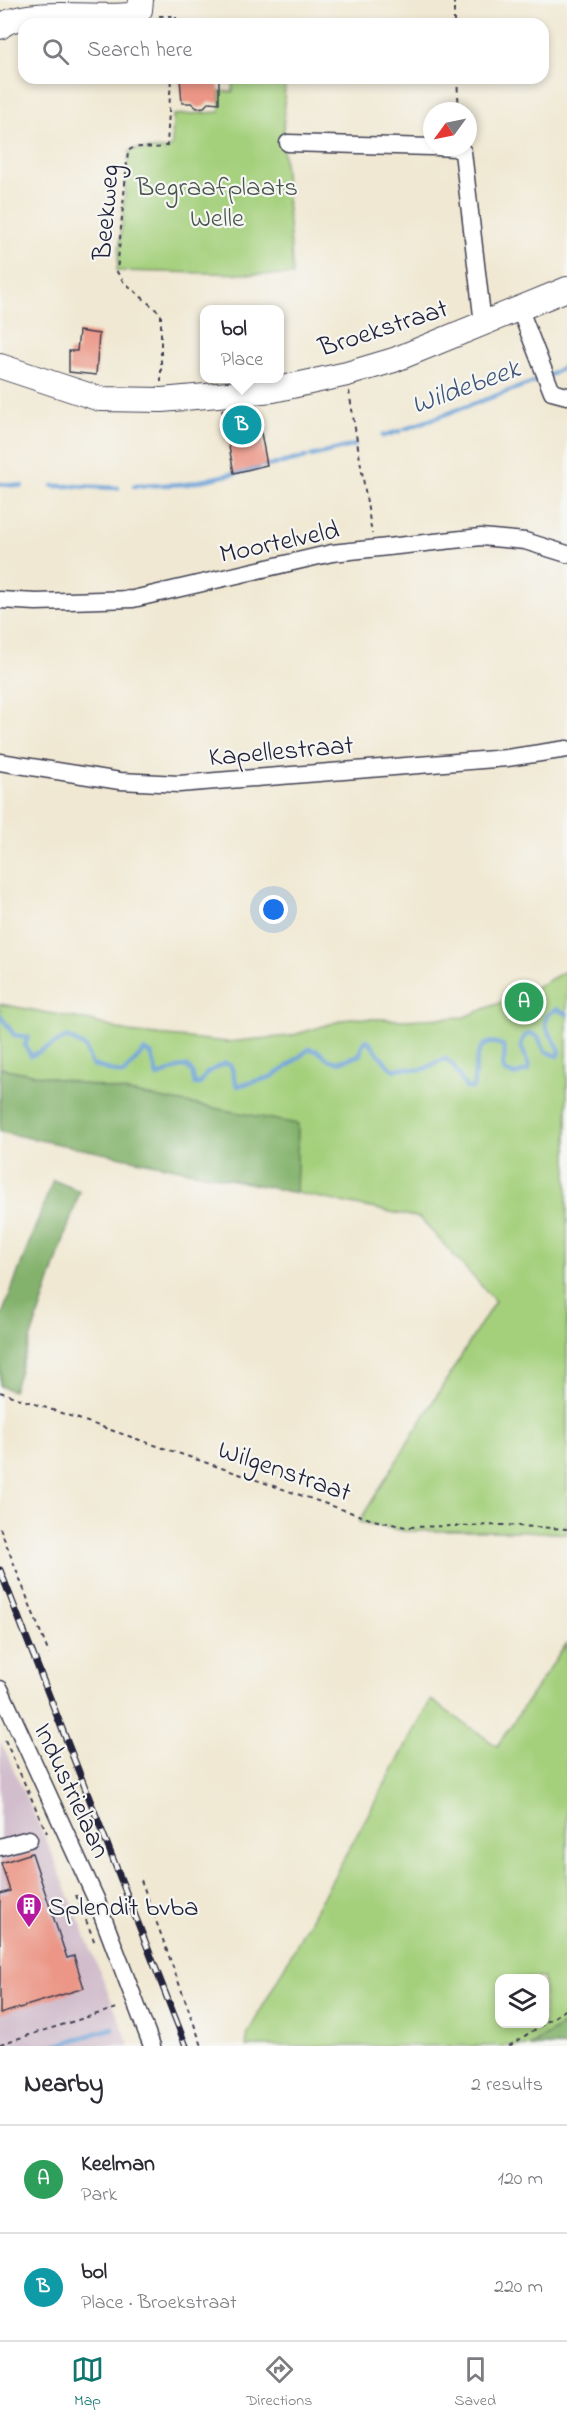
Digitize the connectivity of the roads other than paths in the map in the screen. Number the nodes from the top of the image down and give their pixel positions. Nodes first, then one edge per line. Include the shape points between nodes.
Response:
1 (141, 0) edge
2 (0, 27) edge
3 (288, 142) dead end
4 (423, 147) edge
5 (463, 156) edge
6 (567, 289) edge
7 (520, 310) junction
8 (483, 324) junction
9 (0, 366) edge
10 (567, 396) edge
11 (567, 554) edge
12 (0, 600) edge
13 (567, 749) edge
14 (0, 762) edge
15 (0, 1689) edge
16 (29, 1839) dead end
17 (0, 1847) edge
18 (152, 2046) edge

1 - 2 street via 140,10 130,15 22,16
3 - 4 street
5 - 8 street
6 - 7 street, Broekstraat
7 - 8 street, Broekstraat
7 - 10 street via 552,392
8 - 9 street, Broekstraat via 394,360 347,374 273,390 162,400 99,399
11 - 12 street, Moortelveld via 525,541 481,537 332,553 133,599
13 - 14 street, Kapellestraat via 507,758 179,784 120,781
15 - 18 street, Industrielaan via 96,1899
16 - 17 street

